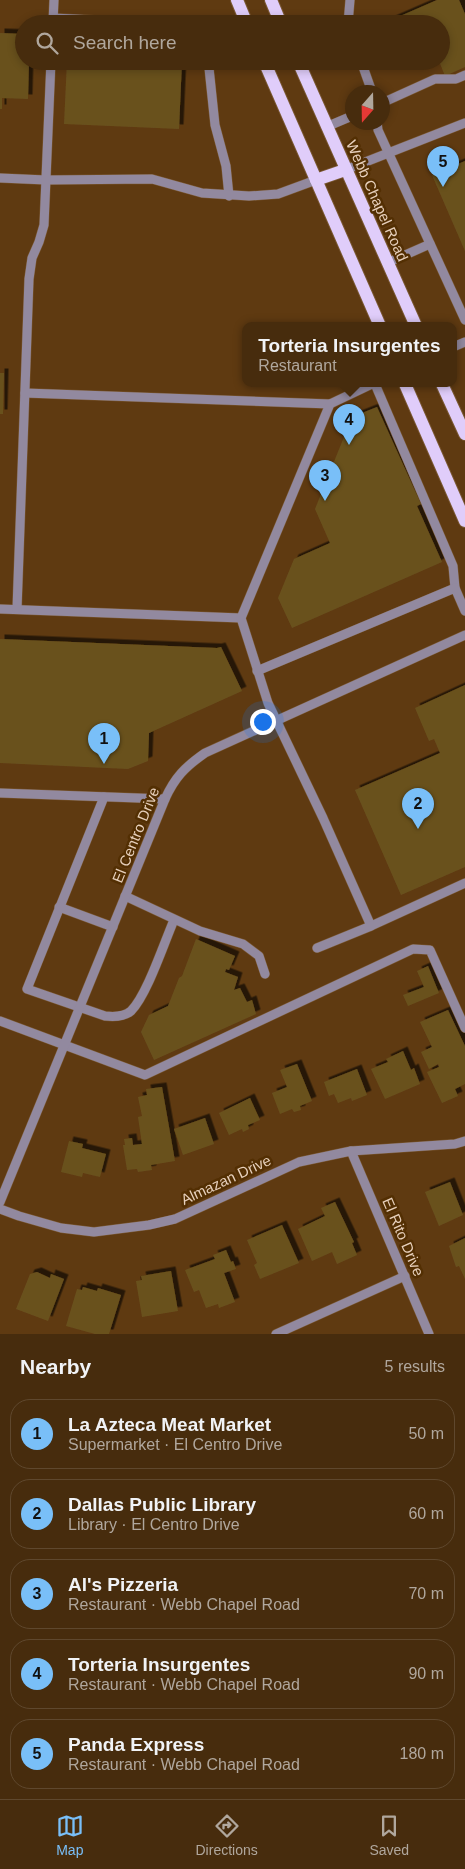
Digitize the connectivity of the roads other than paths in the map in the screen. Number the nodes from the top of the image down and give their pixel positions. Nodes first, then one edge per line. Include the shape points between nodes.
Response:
1 (54, 0) edge
2 (237, 0) edge
3 (271, 0) edge
4 (350, 0) edge
5 (53, 15) edge
6 (243, 15) edge
7 (278, 15) edge
8 (349, 15) edge
9 (51, 70) edge
10 (209, 70) edge
11 (268, 70) edge
12 (302, 70) edge
13 (364, 70) edge
14 (465, 75) edge
15 (370, 85) edge
16 (390, 100) edge
17 (345, 119) edge
18 (465, 123) edge
19 (326, 127) junction
20 (378, 130) edge
21 (389, 154) junction
22 (345, 170) junction
23 (0, 178) edge
24 (46, 180) junction
25 (316, 180) junction
26 (229, 196) junction
27 (430, 244) junction
28 (388, 263) junction
29 (465, 320) edge
30 (378, 322) edge
31 (414, 322) edge
32 (367, 387) edge
33 (375, 387) edge
34 (406, 387) edge
35 (443, 387) edge
36 (25, 393) junction
37 (330, 404) junction
38 (465, 434) edge
39 (465, 521) edge
40 (454, 588) junction
41 (0, 609) edge
42 (17, 609) junction
43 (465, 611) edge
44 (241, 618) junction
45 (465, 635) edge
46 (257, 671) junction
47 (277, 720) junction
48 (0, 792) edge
49 (104, 797) junction
50 (165, 799) junction
51 (465, 883) edge
52 (125, 896) junction
53 (59, 907) junction
54 (174, 920) junction
55 (371, 926) junction
56 (113, 927) junction
57 (317, 948) dead end
58 (265, 974) dead end
59 (80, 1008) junction
60 (0, 1021) edge
61 (465, 1028) edge
62 (64, 1044) junction
63 (465, 1141) edge
64 (351, 1151) junction
65 (0, 1202) edge
66 (0, 1209) edge
67 (405, 1276) junction
68 (276, 1334) edge
69 (429, 1334) edge

1 - 5 street
2 - 6 main road
3 - 7 main road
4 - 8 street
9 - 24 street
10 - 26 street via 215,125 226,166
11 - 25 main road
12 - 19 main road, Webb Chapel Road
13 - 15 street
14 - 16 street via 435,80
17 - 19 street
18 - 21 street
19 - 22 main road, Webb Chapel Road
20 - 21 street
21 - 22 street
21 - 27 street
22 - 25 main road
22 - 28 main road, Webb Chapel Road
23 - 24 street
24 - 26 street via 152,179 202,194
24 - 36 street via 44,225 32,258 29,279
25 - 26 street via 278,194
25 - 30 main road
27 - 28 street
27 - 29 street
28 - 31 main road, Webb Chapel Road
32 - 37 street
33 - 40 street via 453,566
34 - 39 main road
35 - 38 main road
36 - 37 street
36 - 42 street
37 - 44 street
40 - 43 street
40 - 46 street
41 - 42 street
42 - 44 street
44 - 46 street
45 - 47 street, El Centro Drive
46 - 47 street
47 - 50 street, El Centro Drive via 205,753 186,766
47 - 55 street
48 - 49 street
49 - 50 street
49 - 53 street
50 - 52 street, El Centro Drive
51 - 55 street
52 - 54 street
52 - 56 street, El Centro Drive
53 - 56 street
53 - 59 street via 27,989
54 - 58 street via 243,944 259,956
54 - 59 street via 141,997 130,1012 117,1017
55 - 57 street
56 - 59 street, El Centro Drive
59 - 62 street, El Centro Drive
60 - 62 street
61 - 62 street via 430,950 413,949 146,1075
62 - 65 street, El Centro Drive
63 - 64 street, Almazan Drive
64 - 66 street, Almazan Drive via 299,1162 175,1219 149,1225 94,1232 61,1228
64 - 67 street, El Rito Drive
67 - 68 street
67 - 69 street, El Rito Drive

